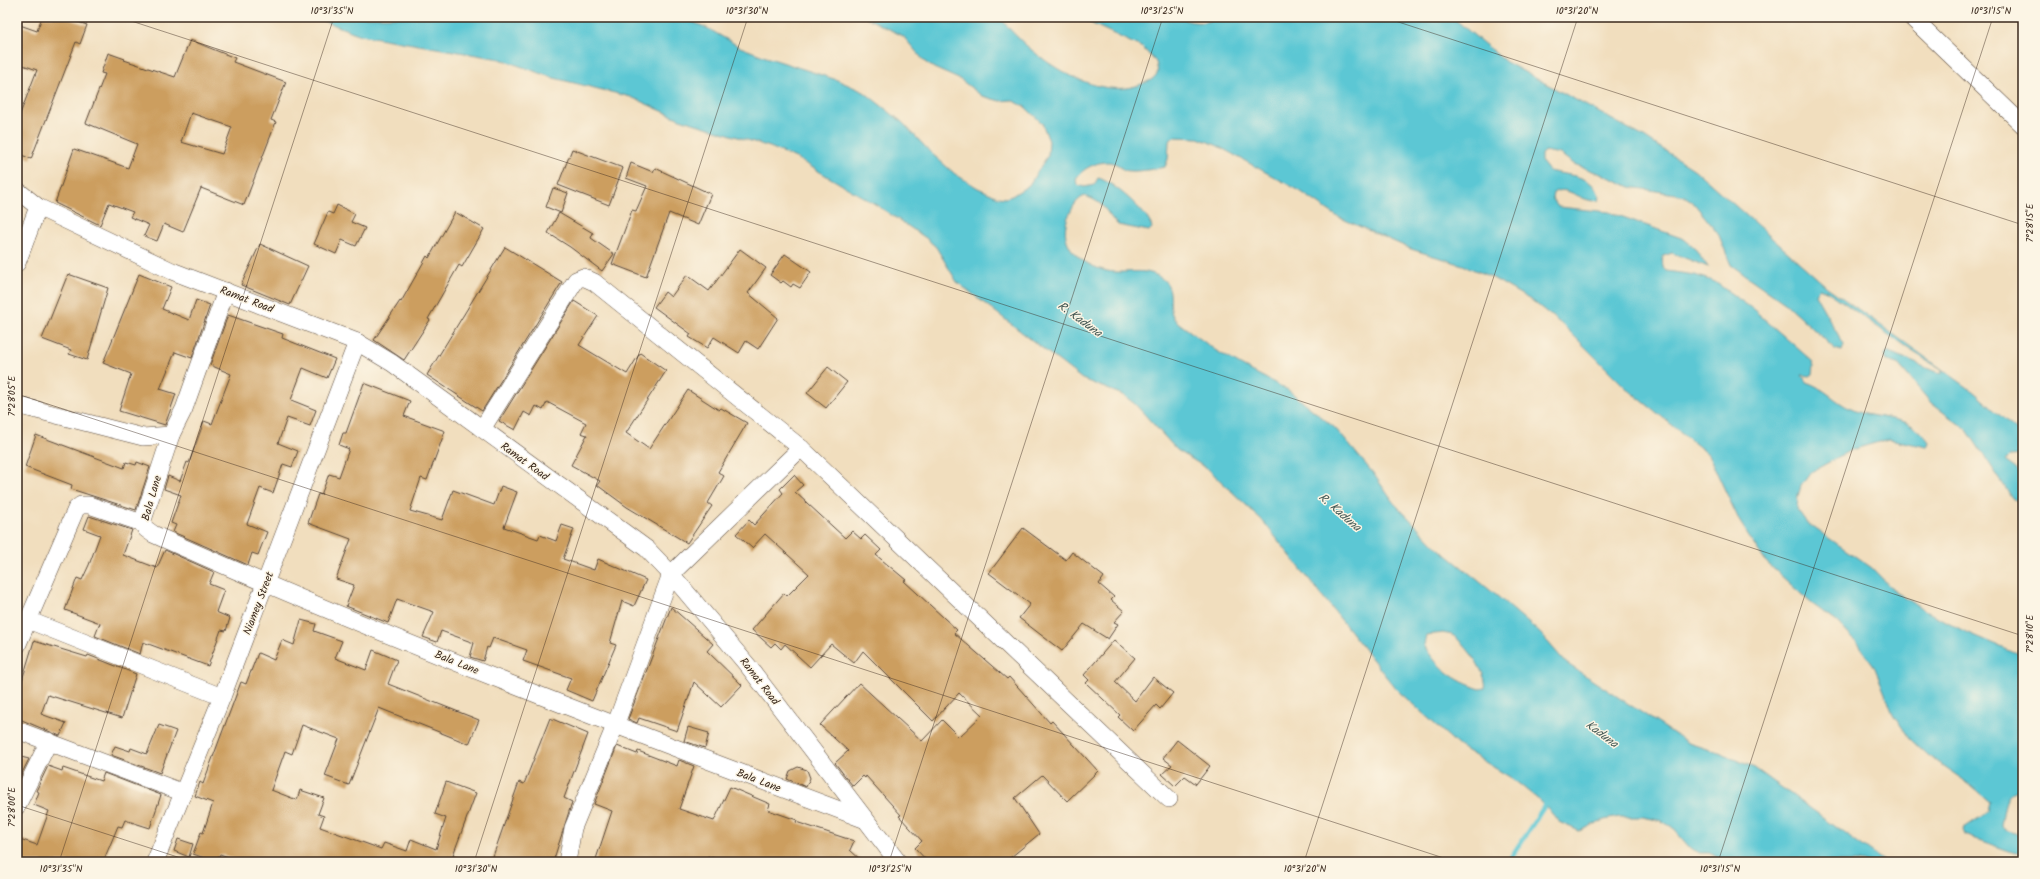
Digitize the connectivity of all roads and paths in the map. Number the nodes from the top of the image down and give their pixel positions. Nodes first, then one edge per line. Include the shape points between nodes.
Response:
1 (1911, 17) edge
2 (2023, 125) edge
3 (17, 190) edge
4 (38, 207) junction
5 (17, 263) edge
6 (226, 291) junction
7 (357, 342) junction
8 (17, 405) edge
9 (482, 429) junction
10 (171, 435) junction
11 (801, 448) junction
12 (142, 523) junction
13 (672, 574) junction
14 (266, 584) junction
15 (28, 620) junction
16 (17, 646) edge
17 (222, 697) junction
18 (616, 726) junction
19 (17, 730) edge
20 (49, 741) junction
21 (184, 793) junction
22 (1169, 799) dead end
23 (17, 806) edge
24 (866, 820) junction
25 (161, 860) edge
26 (567, 862) edge
27 (898, 862) edge

1 - 2 street
3 - 4 street, Ramat Road
4 - 5 street
4 - 6 street, Ramat Road via 172,271
6 - 7 street, Ramat Road
6 - 10 street, Bala Lane via 184,409
7 - 9 street, Ramat Road via 392,362
7 - 14 street, Niamey Street
8 - 10 street via 144,436
9 - 11 street via 576,280 584,277 594,282
9 - 13 street, Ramat Road via 646,550
10 - 12 street, Bala Lane
11 - 13 street
11 - 22 street
12 - 14 street, Bala Lane via 154,534
12 - 15 street via 89,505 81,505 76,510
13 - 18 street
13 - 24 street, Ramat Road via 750,667
14 - 17 street, Niamey Street
14 - 18 street, Bala Lane
15 - 16 street
15 - 17 street
17 - 21 street, Niamey Street
18 - 24 street, Bala Lane
18 - 26 street via 574,828
19 - 20 street
20 - 21 street
20 - 23 street
21 - 25 street, Niamey Street
24 - 27 street, Ramat Road

